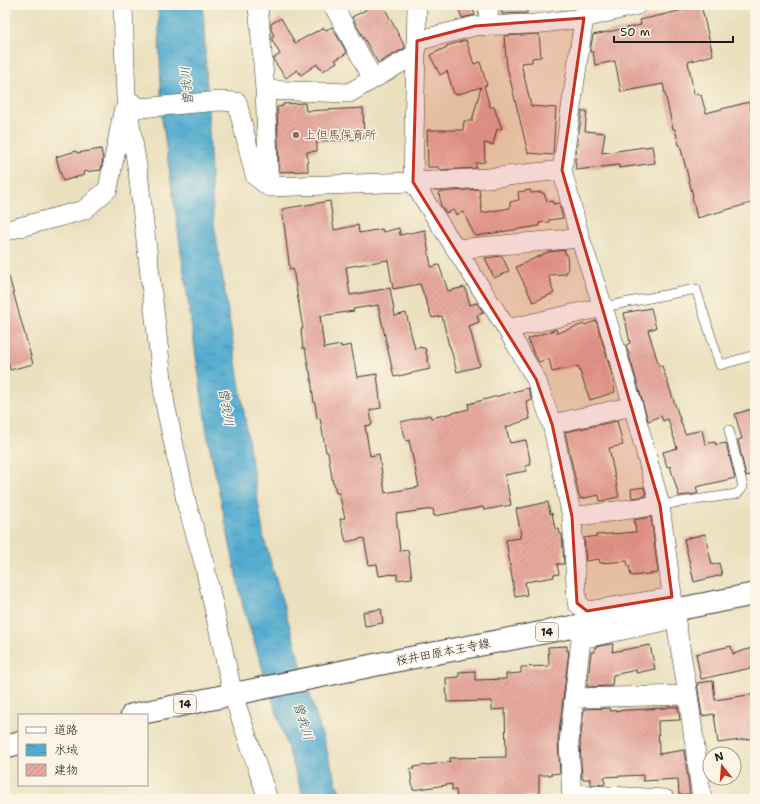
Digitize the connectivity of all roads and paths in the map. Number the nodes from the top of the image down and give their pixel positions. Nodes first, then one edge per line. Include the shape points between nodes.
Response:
1 (123, 5) edge
2 (257, 5) edge
3 (333, 5) edge
4 (417, 5) edge
5 (488, 5) edge
6 (637, 5) edge
7 (584, 12) edge
8 (487, 26) junction
9 (416, 47) junction
10 (373, 79) junction
11 (265, 90) junction
12 (133, 103) junction
13 (562, 170) junction
14 (413, 182) junction
15 (268, 187) junction
16 (5, 231) edge
17 (580, 238) junction
18 (457, 249) junction
19 (603, 308) junction
20 (507, 329) junction
21 (755, 355) edge
22 (634, 406) junction
23 (552, 424) junction
24 (729, 430) dead end
25 (660, 506) junction
26 (572, 517) junction
27 (755, 594) edge
28 (673, 603) junction
29 (236, 694) junction
30 (688, 695) junction
31 (574, 698) junction
32 (137, 714) edge
33 (18, 743) edge
34 (5, 748) edge
35 (572, 797) edge
36 (268, 799) edge
37 (665, 799) edge
38 (702, 799) edge

1 - 12 street
2 - 11 street
3 - 10 street
4 - 9 street
5 - 8 street
6 - 7 street
7 - 8 street via 534,24
7 - 13 street
8 - 9 street via 475,26
9 - 10 street
9 - 14 street
10 - 11 street via 349,93
11 - 15 street
12 - 15 street via 237,102 255,176
12 - 16 street via 108,189 84,210
12 - 29 street via 138,172 165,404 187,505
13 - 14 street via 488,178
13 - 17 street
14 - 15 street
14 - 18 street
17 - 18 street
17 - 19 street
18 - 20 street
19 - 20 street
19 - 21 lane via 696,289 720,365
19 - 22 street
20 - 23 street via 536,379
22 - 23 street
22 - 25 street
23 - 26 street
24 - 25 lane via 743,487 736,494
25 - 26 street
25 - 28 street
26 - 28 street via 577,602 588,611
27 - 28 main road, 桜井田原本王寺線 / 14
28 - 29 main road, 桜井田原本王寺線 / 14 via 588,624
28 - 30 street
28 - 31 street via 666,621 581,639
29 - 32 main road, 桜井田原本王寺線 / 14
29 - 36 street
30 - 31 street
30 - 38 street
31 - 35 street via 569,742
33 - 34 main road
35 - 37 street

